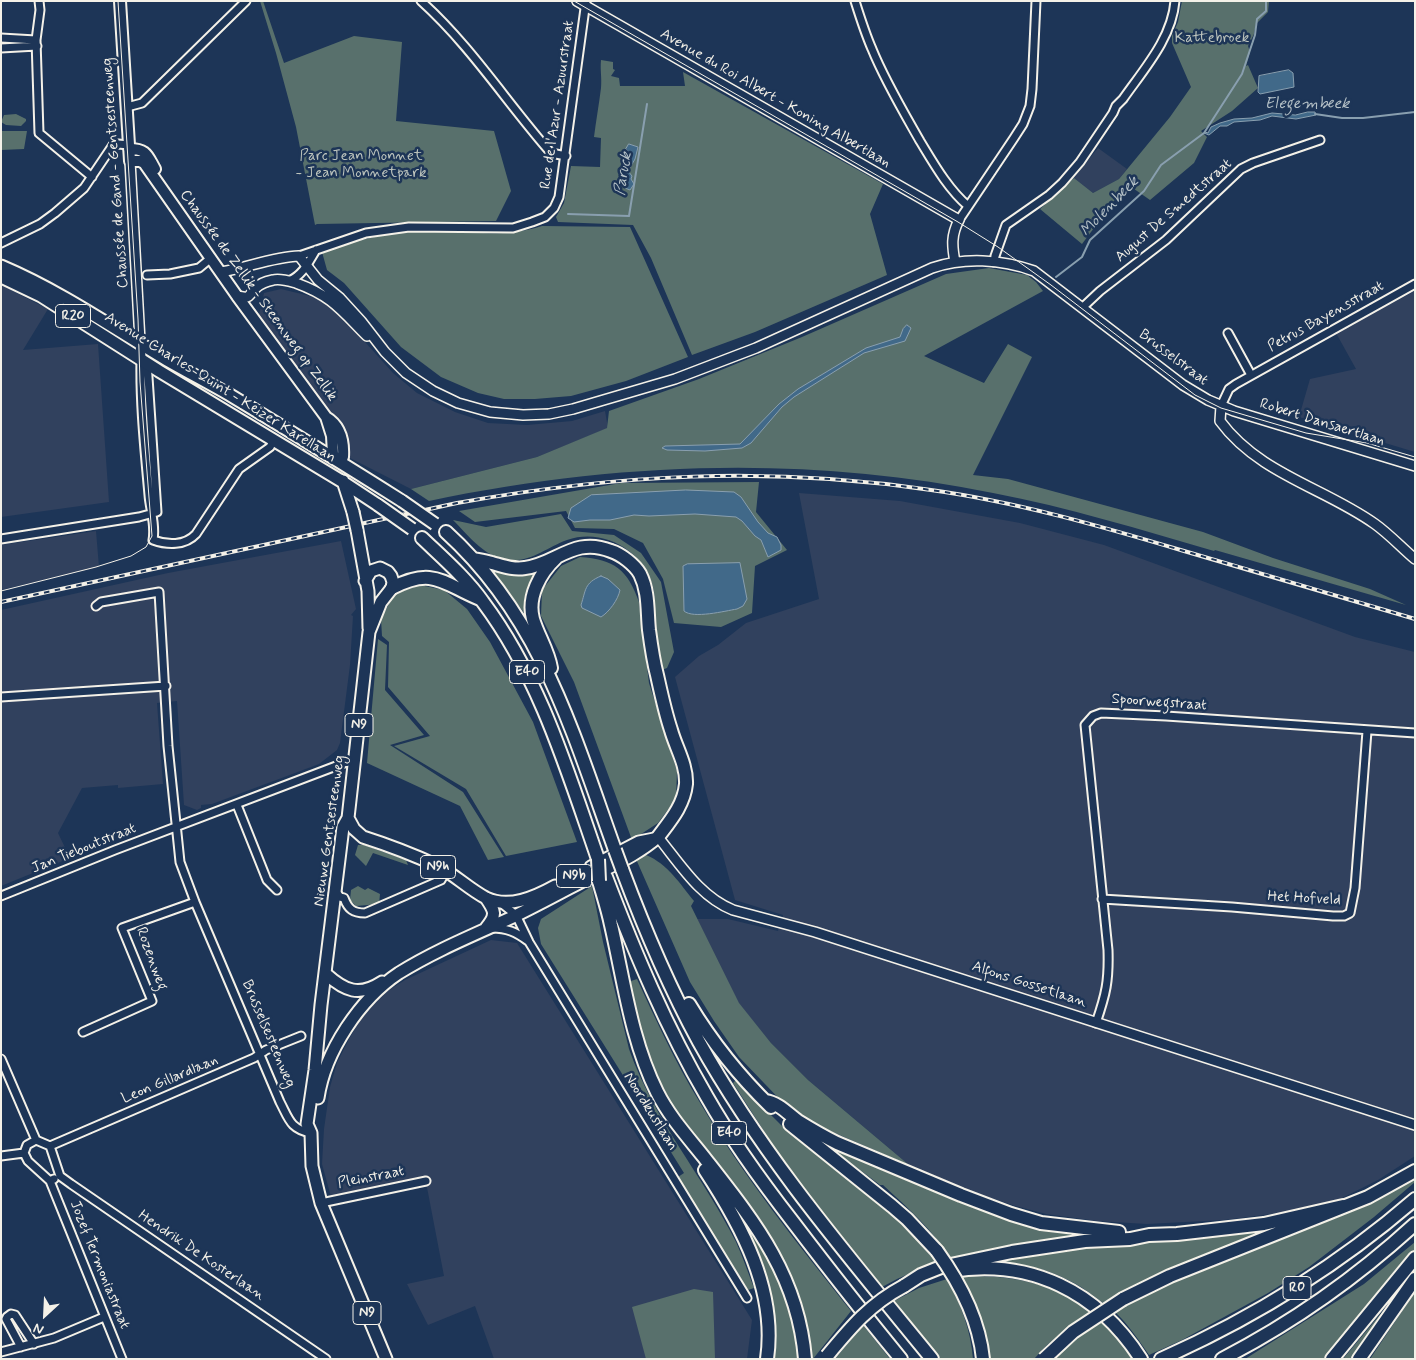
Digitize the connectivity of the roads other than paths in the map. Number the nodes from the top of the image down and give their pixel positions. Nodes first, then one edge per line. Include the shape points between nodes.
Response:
1 (39, 1) edge
2 (120, 1) edge
3 (246, 1) edge
4 (421, 1) edge
5 (855, 1) edge
6 (1036, 1) edge
7 (1176, 1) edge
8 (583, 3) edge
9 (1, 38) edge
10 (36, 43) junction
11 (1, 48) edge
12 (127, 107) junction
13 (1320, 140) dead end
14 (129, 147) junction
15 (566, 156) junction
16 (130, 161) junction
17 (92, 177) junction
18 (165, 192) junction
19 (968, 206) junction
20 (959, 220) junction
21 (1, 243) edge
22 (316, 250) junction
23 (299, 256) junction
24 (211, 258) junction
25 (955, 262) junction
26 (994, 262) junction
27 (307, 265) junction
28 (1, 266) edge
29 (244, 268) junction
30 (221, 272) junction
31 (146, 275) dead end
32 (1, 277) edge
33 (289, 281) junction
34 (1415, 284) edge
35 (256, 287) junction
36 (237, 296) junction
37 (1083, 307) junction
38 (1228, 333) dead end
39 (141, 342) junction
40 (385, 352) junction
41 (144, 361) junction
42 (1250, 375) junction
43 (1221, 406) junction
44 (274, 440) junction
45 (337, 460) junction
46 (1415, 466) edge
47 (343, 482) junction
48 (155, 513) junction
49 (446, 532) joint
50 (422, 538) joint
51 (1, 539) edge
52 (560, 554) junction
53 (1415, 559) edge
54 (473, 560) junction
55 (367, 586) junction
56 (389, 591) junction
57 (482, 600) junction
58 (96, 606) dead end
59 (369, 632) junction
60 (554, 685) junction
61 (166, 686) junction
62 (1, 697) edge
63 (1366, 731) junction
64 (1415, 733) edge
65 (355, 757) junction
66 (237, 805) junction
67 (348, 818) junction
68 (176, 827) junction
69 (363, 837) junction
70 (658, 838) junction
71 (341, 845) junction
72 (446, 871) junction
73 (602, 879) junction
74 (276, 890) dead end
75 (336, 892) junction
76 (1, 896) edge
77 (486, 898) junction
78 (1102, 899) junction
79 (499, 901) junction
80 (195, 902) junction
81 (516, 915) junction
82 (486, 928) junction
83 (529, 942) junction
84 (326, 974) junction
85 (397, 975) junction
86 (674, 991) junction
87 (1096, 1022) junction
88 (83, 1032) dead end
89 (301, 1036) dead end
90 (260, 1054) junction
91 (1, 1059) edge
92 (765, 1101) junction
93 (675, 1121) junction
94 (1415, 1125) edge
95 (311, 1133) junction
96 (36, 1140) junction
97 (50, 1146) junction
98 (24, 1153) junction
99 (1, 1156) edge
100 (1415, 1171) edge
101 (60, 1176) junction
102 (50, 1181) junction
103 (426, 1181) dead end
104 (1415, 1199) edge
105 (320, 1202) junction
106 (1343, 1206) junction
107 (1415, 1224) edge
108 (1148, 1235) junction
109 (1415, 1258) edge
110 (1415, 1279) edge
111 (904, 1286) junction
112 (747, 1298) dead end
113 (104, 1317) junction
114 (34, 1344) junction
115 (21, 1347) junction
116 (1, 1352) edge
117 (1164, 1358) edge
118 (122, 1359) edge
119 (326, 1359) edge
120 (386, 1359) edge
121 (767, 1359) edge
122 (805, 1359) edge
123 (825, 1359) edge
124 (901, 1359) edge
125 (932, 1359) edge
126 (983, 1359) edge
127 (1044, 1359) edge
128 (1140, 1359) edge
129 (1222, 1359) edge
130 (1332, 1359) edge
131 (1359, 1359) edge

1 - 10 street
2 - 12 main road, Chaussée de Gand - Gentsesteenweg
3 - 12 street via 142,103
4 - 15 street via 477,60 552,153
5 - 19 street via 871,48 903,112 941,174
6 - 19 street via 1030,106 1023,124
7 - 26 street via 1163,40 1080,162 1049,195 1006,225
8 - 15 street, Rue de l'Azur - Azuurstraat
8 - 20 street, Avenue du Roi Albert - Koning Albertlaan
9 - 10 street
10 - 11 street
10 - 17 street via 39,134
12 - 14 main road, Chaussée de Gand - Gentsesteenweg
13 - 37 street, August De Smedtstraat via 1241,169 1166,240
14 - 16 main road, Chaussée de Gand - Gentsesteenweg
14 - 17 street via 113,145
14 - 18 main road, Chaussée de Zellik - Steenweg op Zellik via 144,151 161,178
15 - 22 street, Rue de l'Azur - Azuurstraat via 554,208 545,217 532,222 513,228 409,227 366,232
16 - 18 main road, Chaussée de Zellik - Steenweg op Zellik via 144,163
16 - 39 street, Chaussée de Gand - Gentsesteenweg
17 - 21 street via 84,188 40,224
18 - 24 main road, Chaussée de Zellik - Steenweg op Zellik
19 - 20 street
20 - 25 street via 951,243
22 - 23 street
22 - 27 street
23 - 27 street
23 - 29 street
24 - 30 main road, Chaussée de Zellik - Steenweg op Zellik
24 - 31 street via 199,268
25 - 26 street, Brusselstraat
25 - 40 street, Brusselstraat via 932,268 756,348 675,379 549,414 490,412 458,403 406,373
26 - 37 street, Brusselstraat via 1034,271
27 - 33 street
27 - 40 street via 361,321
28 - 39 main road, Avenue Charles-Quint - Keizer Karellaan / R20 via 44,286
29 - 30 street
29 - 35 street via 244,275
30 - 36 main road, Chaussée de Zellik - Steenweg op Zellik
32 - 41 main road, Avenue Charles-Quint - Keizer Karellaan / R20 via 41,296
33 - 35 street via 276,279
33 - 40 street via 330,299
34 - 42 street, Petrus Bayensstraat
35 - 36 street via 251,295
36 - 45 main road, Chaussée de Zellik - Steenweg op Zellik via 342,437 343,457
37 - 43 street, Brusselstraat via 1193,393
38 - 42 street
39 - 41 street, Chaussée de Gand - Gentsesteenweg
39 - 45 main road, Avenue Charles-Quint - Keizer Karellaan / R20
41 - 44 main road, Avenue Charles-Quint - Keizer Karellaan / R20
41 - 48 street, Chaussée de Gand - Gentsesteenweg via 141,382 145,452 149,498
42 - 43 street, Petrus Bayensstraat via 1229,389
43 - 46 street, Robert Dansaertlaan
43 - 53 street via 1220,421 1226,430 1253,453 1284,475 1375,524
44 - 47 main road, Avenue Charles-Quint - Keizer Karellaan / R20
44 - 48 street, Chaussée de Gand - Gentsesteenweg via 270,447 239,469 191,540 166,544 153,540
45 - 47 main road, Chaussée de Zellik - Steenweg op Zellik
45 - 49 main road, E40, bridge
47 - 50 main road, E40, bridge
47 - 55 main road, Chaussée de Zellik - Steenweg op Zellik / N9, bridge via 353,512
48 - 51 street
49 - 54 highway, E40
50 - 57 highway, E40
52 - 54 highway via 525,568 506,568
52 - 60 highway via 539,580 532,604 533,619 549,655
52 - 70 highway via 590,546 612,551 639,573 646,591 657,676 686,784 675,815
54 - 60 highway, E40 via 518,618
55 - 56 main road via 380,595
55 - 56 main road via 371,571 380,568 391,576
55 - 59 main road, Nieuwe Gentsesteenweg / N9
56 - 57 highway via 410,579 434,578
56 - 59 main road, Nieuwe Gentsesteenweg / N9
57 - 73 highway, E40, bridge via 508,637 536,690 560,750
58 - 61 street via 101,602 159,592
59 - 65 main road, Nieuwe Gentsesteenweg / N9
60 - 86 highway, E40, bridge via 635,904
61 - 62 street
61 - 68 street, Brusselsesteenweg
63 - 64 street, Spoorwegstraat
63 - 78 street, Het Hofveld via 1355,888 1350,913 1333,916
63 - 78 street, Spoorwegstraat via 1166,716 1093,716 1085,725
65 - 66 street, Jan Tieboutstraat
65 - 67 main road, Nieuwe Gentsesteenweg / N9
66 - 68 street, Jan Tieboutstraat
66 - 74 street via 267,880
67 - 69 main road
67 - 71 main road, Nieuwe Gentsesteenweg / N9 via 343,827
68 - 76 street, Jan Tieboutstraat
68 - 80 street, Brusselsesteenweg via 180,862
69 - 71 main road
69 - 72 main road, N9h
70 - 79 main road, N9b via 639,842 535,896 518,901
70 - 81 main road, N9b via 646,848
70 - 87 street, Alfons Gossetlaan via 696,883 721,905
71 - 75 main road, Nieuwe Gentsesteenweg / N9
72 - 75 street via 441,880 365,913 356,913
72 - 77 main road, N9h
73 - 93 highway via 644,1065
73 - 124 highway, E40 via 663,1014 708,1099 759,1177
75 - 84 main road, Nieuwe Gentsesteenweg / N9
77 - 79 main road, N9b
77 - 82 main road via 494,913
78 - 87 street, Spoorwegstraat via 1109,975
79 - 81 street
80 - 88 street, Rozenweg via 122,928 152,1001
80 - 90 street, Brusselsesteenweg
81 - 82 main road, N9b
81 - 83 street, Noordkustlaan
82 - 83 street via 504,928
82 - 85 main road, N9b
83 - 112 street, Noordkustlaan
84 - 85 main road, N9b via 346,989 360,991
84 - 95 main road, N9 via 307,1124
85 - 95 main road, N9b via 353,1018 339,1039 319,1091 315,1128
86 - 92 highway via 688,1003 704,1029
86 - 125 highway, E40 via 721,1078 788,1180
87 - 94 street, Alfons Gossetlaan
89 - 90 street, Leon Gillardlaan
90 - 95 street, Brusselsesteenweg via 293,1126
90 - 97 street, Leon Gillardlaan
91 - 96 street
92 - 108 highway via 775,1102 801,1123 837,1143 984,1205 1041,1222
92 - 126 highway, bridge via 908,1219 937,1251 963,1291
93 - 121 highway via 723,1198 757,1268 766,1304
93 - 122 highway via 750,1217 778,1262 799,1315
95 - 105 main road, N9 via 312,1166
96 - 97 street
96 - 98 street via 27,1145
97 - 101 street
98 - 99 street
98 - 102 street via 28,1161
100 - 106 highway via 1368,1197
101 - 102 street
101 - 119 street, Hendrik De Kosterlaan
102 - 113 street, Jozef Termoniastraat
103 - 105 street, Pleinstraat
104 - 117 highway, R0 via 1370,1236 1302,1284
105 - 120 main road, N9
106 - 108 highway via 1264,1224
106 - 127 highway, bridge via 1170,1276 1122,1299 1073,1332
107 - 129 highway, R0 via 1340,1286 1268,1334
108 - 111 highway via 1050,1245 979,1258 934,1269
109 - 130 highway
110 - 131 highway
111 - 123 highway, bridge via 865,1312
111 - 128 highway via 943,1273 985,1268 1034,1276 1065,1287 1095,1306 1113,1322
113 - 114 street
113 - 118 street, Jozef Termoniastraat
114 - 115 street
114 - 115 street via 15,1315 11,1314 6,1320
115 - 116 street

